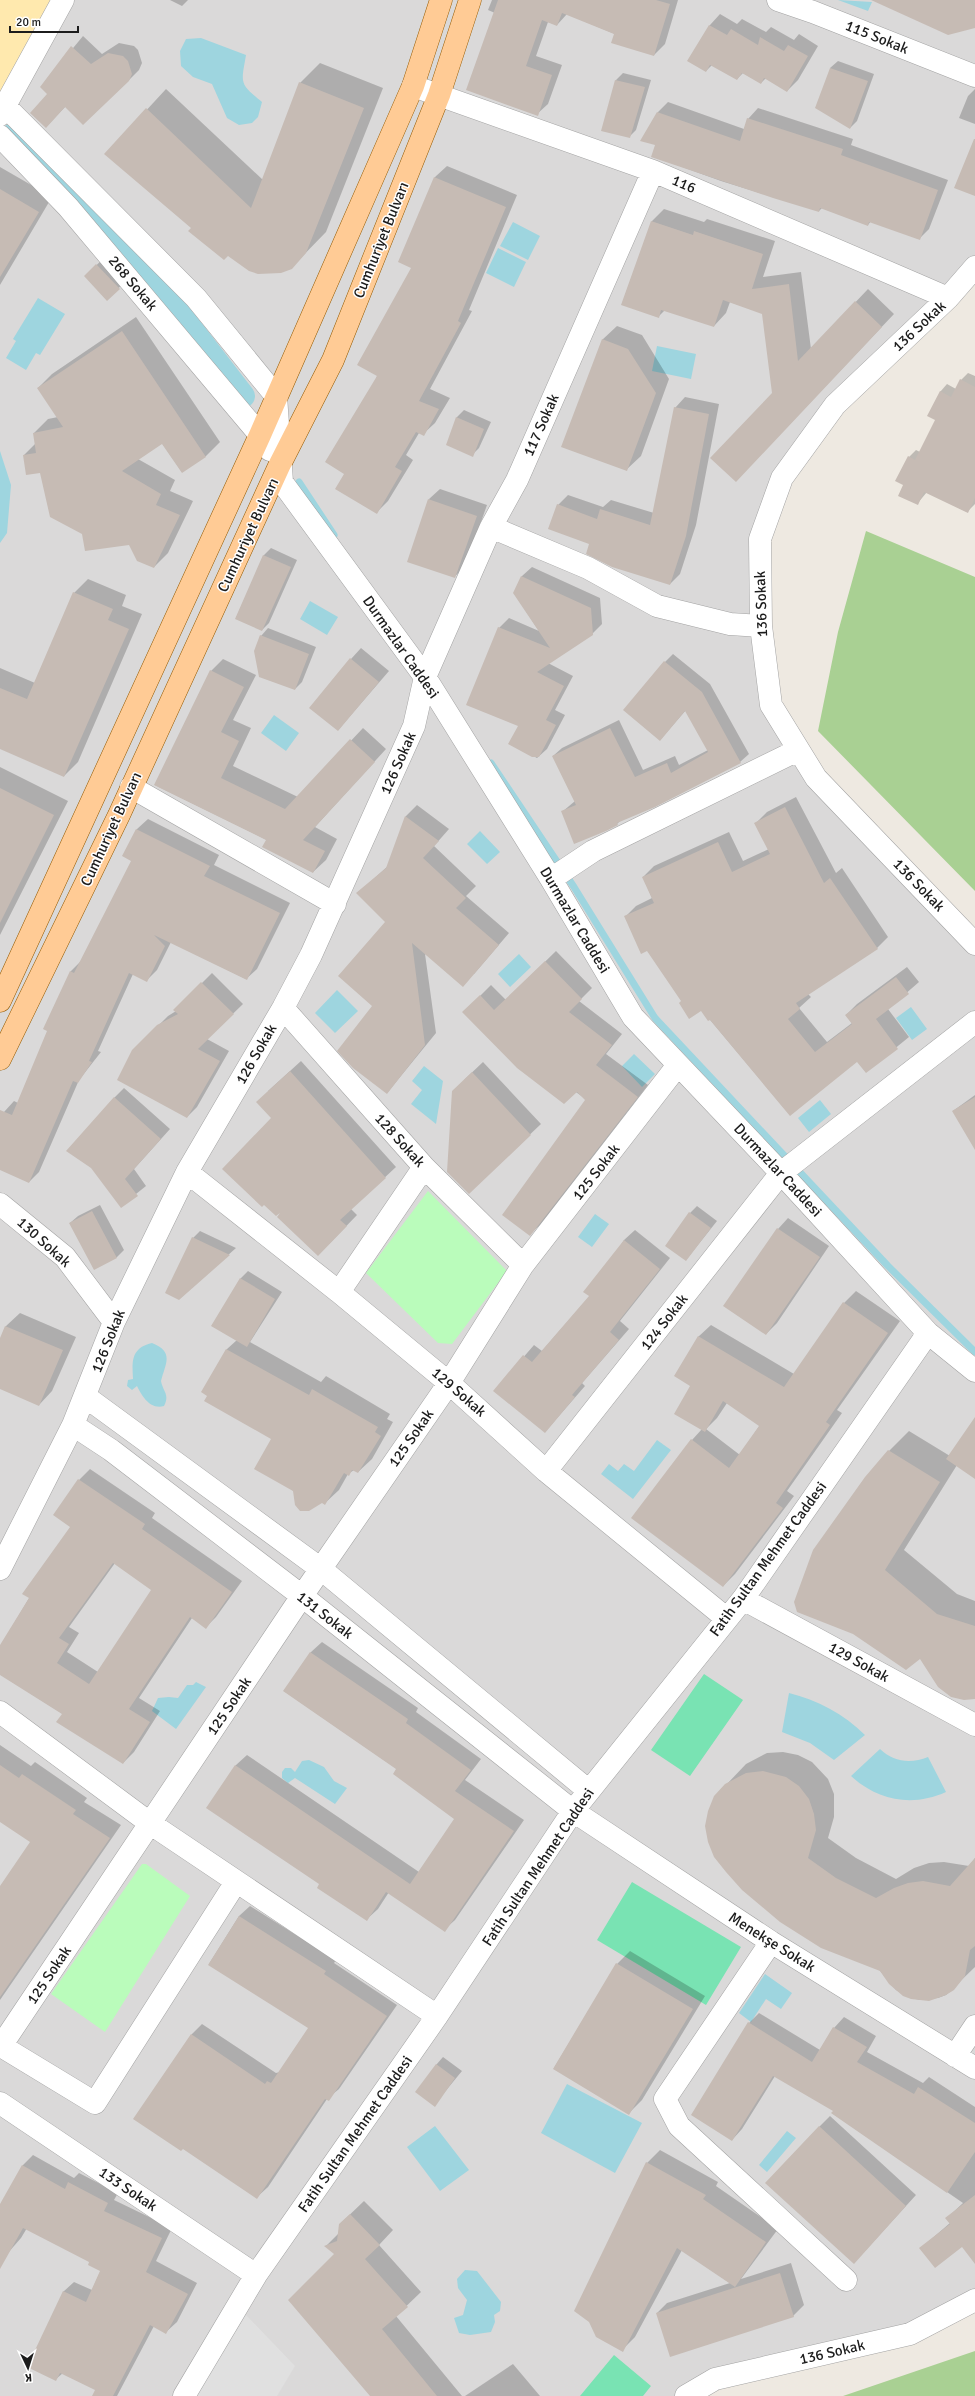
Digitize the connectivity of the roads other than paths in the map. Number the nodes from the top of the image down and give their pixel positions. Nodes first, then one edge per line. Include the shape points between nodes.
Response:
1 (63, 0) edge
2 (441, 0) edge
3 (470, 0) edge
4 (778, 0) edge
5 (815, 6) edge
6 (975, 76) edge
7 (413, 86) junction
8 (439, 95) junction
9 (2, 111) edge
10 (0, 136) edge
11 (653, 171) junction
12 (975, 267) edge
13 (948, 298) junction
14 (276, 396) junction
15 (260, 435) junction
16 (280, 464) junction
17 (491, 527) junction
18 (761, 626) junction
19 (425, 677) junction
20 (798, 750) junction
21 (131, 787) junction
22 (91, 805) junction
23 (119, 815) junction
24 (551, 879) junction
25 (336, 904) junction
26 (975, 944) edge
27 (0, 1000) edge
28 (283, 1008) junction
29 (975, 1022) edge
30 (0, 1059) edge
31 (678, 1065) junction
32 (424, 1167) junction
33 (187, 1172) junction
34 (781, 1173) junction
35 (0, 1204) edge
36 (523, 1265) junction
37 (339, 1292) junction
38 (114, 1322) junction
39 (928, 1333) junction
40 (975, 1371) edge
41 (449, 1383) junction
42 (86, 1397) junction
43 (73, 1425) junction
44 (546, 1471) junction
45 (0, 1569) edge
46 (321, 1569) junction
47 (302, 1596) junction
48 (743, 1599) junction
49 (726, 1618) junction
50 (0, 1712) edge
51 (975, 1726) edge
52 (589, 1791) junction
53 (572, 1811) junction
54 (151, 1824) junction
55 (236, 1882) junction
56 (771, 1942) junction
57 (437, 2016) junction
58 (975, 2026) edge
59 (955, 2056) junction
60 (975, 2068) edge
61 (0, 2104) edge
62 (256, 2274) junction
63 (846, 2280) dead end
64 (975, 2300) edge
65 (184, 2396) edge
66 (686, 2396) edge

1 - 9 street
2 - 7 main road, Cumhuriyet Bulvarı
3 - 8 main road, Cumhuriyet Bulvarı
4 - 5 street, 115 Sokak
5 - 6 street, 115 Sokak
7 - 8 street, 116
7 - 14 main road, Cumhuriyet Bulvarı
8 - 11 street, 116
8 - 16 main road, Cumhuriyet Bulvarı via 333,360
9 - 14 street via 196,298
10 - 15 street, 268 Sokak via 68,207
11 - 13 street, 116
11 - 17 street, 117 Sokak via 517,480
12 - 13 street, 136 Sokak
13 - 18 street, 136 Sokak via 835,405 782,478 760,539
14 - 15 main road, Cumhuriyet Bulvarı
14 - 16 street, Durmazlar Caddesi
15 - 16 street, 268 Sokak
15 - 22 main road, Cumhuriyet Bulvarı
16 - 19 street, Durmazlar Caddesi via 282,482
16 - 21 main road, Cumhuriyet Bulvarı
17 - 18 street via 588,568 657,606 730,624
17 - 19 street, 117 Sokak
18 - 20 street, 136 Sokak via 771,705
19 - 24 street, Durmazlar Caddesi
19 - 25 street, 126 Sokak via 414,726
20 - 24 street via 593,851
20 - 26 street, 136 Sokak via 816,778
21 - 23 main road, Cumhuriyet Bulvarı
21 - 25 street
22 - 23 main road
22 - 27 main road, Cumhuriyet Bulvarı
23 - 30 main road, Cumhuriyet Bulvarı
24 - 31 street, Durmazlar Caddesi via 633,1017
25 - 28 street, 126 Sokak
28 - 32 street, 128 Sokak
28 - 33 street, 126 Sokak
29 - 34 street, 124 Sokak
31 - 34 street, Durmazlar Caddesi
31 - 36 street, 125 Sokak
32 - 36 street, 128 Sokak
32 - 37 street
33 - 37 street, 129 Sokak
33 - 38 street, 126 Sokak
34 - 39 street, Durmazlar Caddesi
34 - 44 street, 124 Sokak
35 - 38 street, 130 Sokak via 65,1257
36 - 41 street, 125 Sokak
37 - 41 street, 129 Sokak
38 - 42 street, 126 Sokak
39 - 40 street, Durmazlar Caddesi
39 - 48 street, Fatih Sultan Mehmet Caddesi
41 - 44 street, 129 Sokak
41 - 46 street, 125 Sokak
42 - 43 street, 126 Sokak
42 - 46 street
43 - 45 street, 126 Sokak
43 - 47 street, 131 Sokak via 111,1450
44 - 49 street, 129 Sokak
46 - 47 street, 125 Sokak
46 - 52 street
47 - 53 street, 131 Sokak
47 - 54 street, 125 Sokak
48 - 49 street, Fatih Sultan Mehmet Caddesi
48 - 51 street, 129 Sokak
49 - 52 street, Fatih Sultan Mehmet Caddesi
50 - 54 street
52 - 53 street, Fatih Sultan Mehmet Caddesi
53 - 56 street, Menekşe Sokak
53 - 57 street, Fatih Sultan Mehmet Caddesi
54 - 55 street
54 - 55 street, 125 Sokak via 1,2046 95,2103
55 - 57 street
56 - 59 street, Menekşe Sokak
56 - 63 street via 665,2099 679,2126
57 - 62 street, Fatih Sultan Mehmet Caddesi
58 - 59 street
59 - 60 street, Menekşe Sokak
61 - 62 street, 133 Sokak
62 - 65 street, Fatih Sultan Mehmet Caddesi
64 - 66 street, 136 Sokak via 910,2334 715,2379

